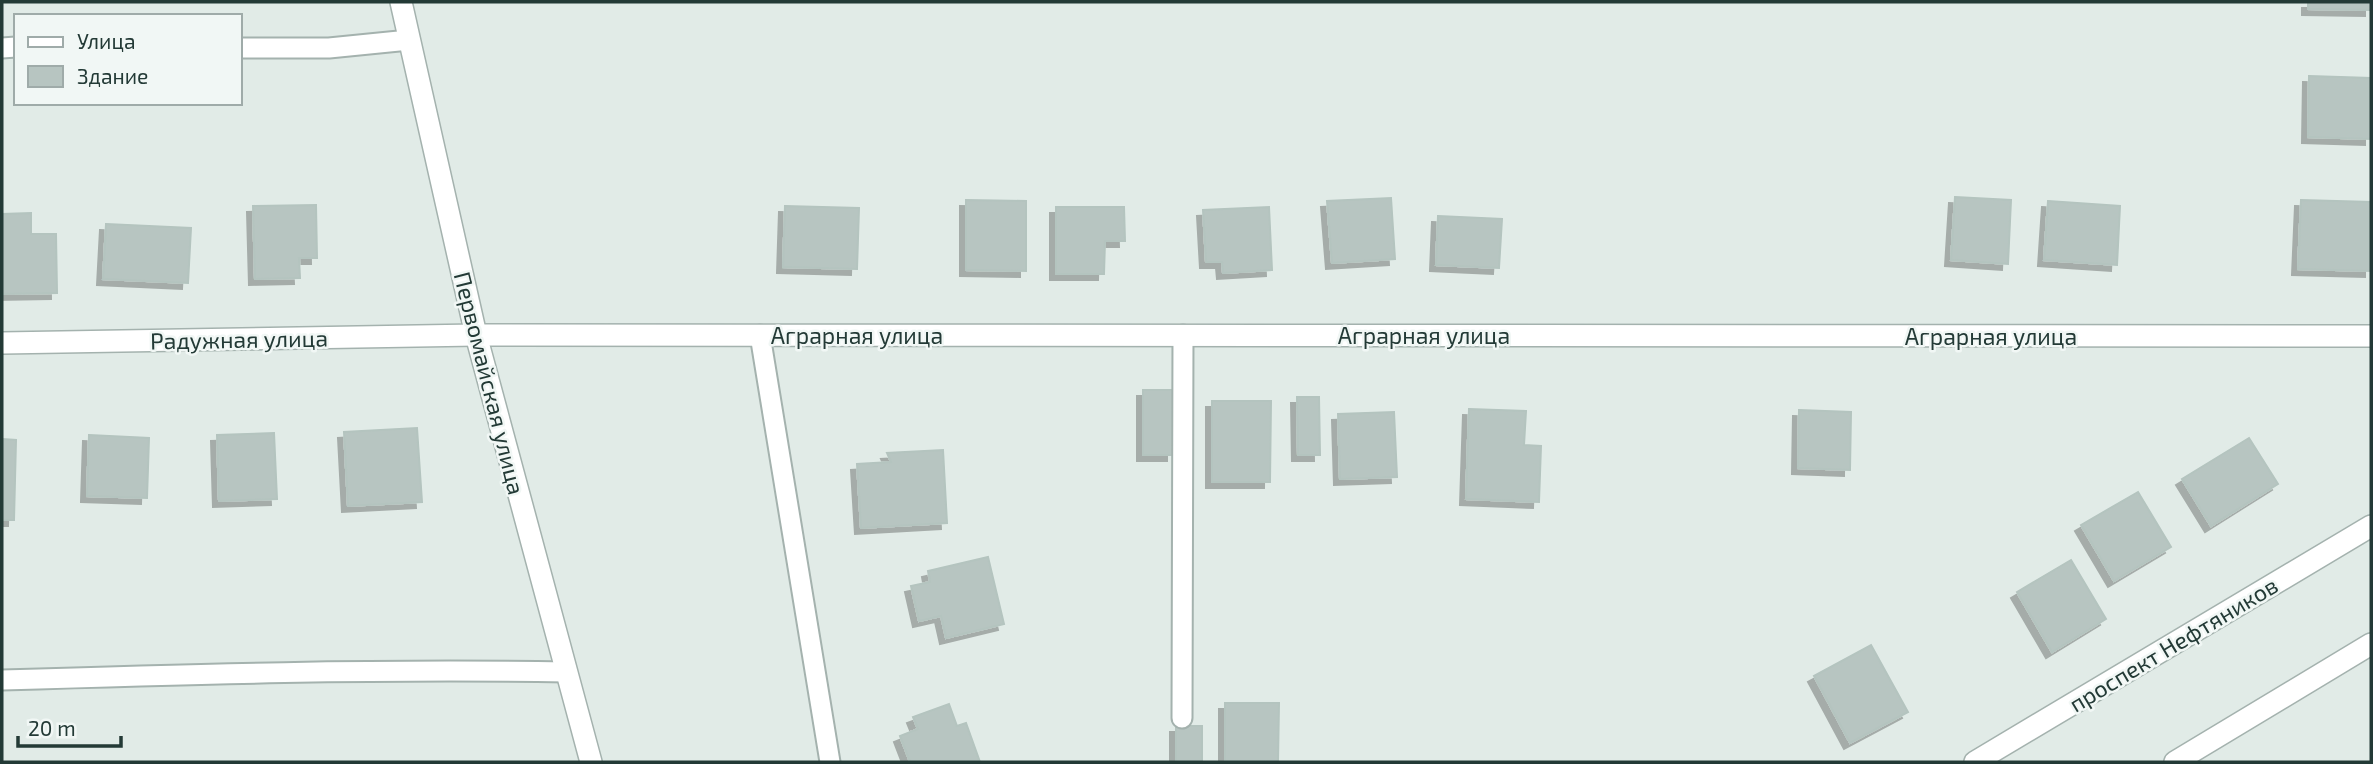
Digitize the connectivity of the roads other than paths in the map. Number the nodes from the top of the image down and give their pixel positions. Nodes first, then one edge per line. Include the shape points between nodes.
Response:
1 (401, 2) edge
2 (409, 40) junction
3 (242, 48) edge
4 (476, 335) junction
5 (760, 335) junction
6 (1183, 335) junction
7 (2371, 336) edge
8 (2, 343) edge
9 (2371, 526) edge
10 (2371, 644) edge
11 (566, 672) junction
12 (2, 680) edge
13 (1182, 718) dead end
14 (591, 762) edge
15 (830, 762) edge
16 (1975, 762) edge
17 (2175, 762) edge

1 - 2 street, Первомайская улица
2 - 3 lane via 329,48
2 - 4 street, Первомайская улица
4 - 5 street, Аграрная улица
4 - 8 street, Радужная улица
4 - 11 street, Первомайская улица
5 - 6 street, Аграрная улица
5 - 15 lane
6 - 7 street, Аграрная улица
6 - 13 lane
9 - 16 street, проспект Нефтяников
10 - 17 street
11 - 12 lane
11 - 14 street, Первомайская улица

